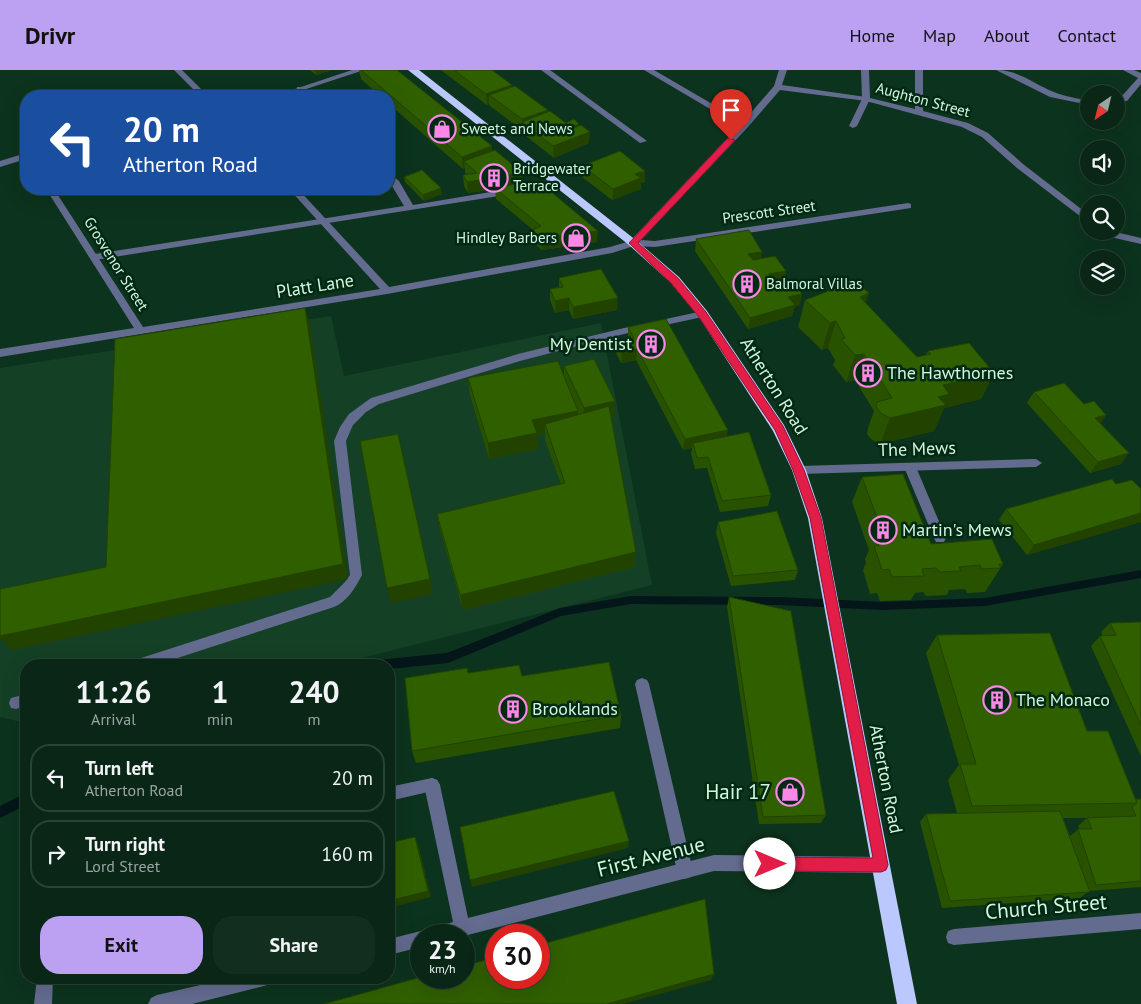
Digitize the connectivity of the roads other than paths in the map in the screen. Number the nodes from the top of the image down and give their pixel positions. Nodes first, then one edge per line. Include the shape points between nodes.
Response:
1 (178, 70) edge
2 (360, 70) edge
3 (413, 70) edge
4 (545, 70) edge
5 (648, 70) edge
6 (783, 70) edge
7 (865, 70) edge
8 (919, 70) edge
9 (1000, 70) edge
10 (1126, 70) edge
11 (1141, 77) edge
12 (778, 87) junction
13 (300, 89) joint
14 (198, 90) edge
15 (297, 90) edge
16 (1125, 98) edge
17 (866, 99) junction
18 (1080, 101) edge
19 (920, 113) junction
20 (744, 126) junction
21 (853, 126) dead end
22 (644, 141) dead end
23 (20, 158) edge
24 (0, 164) edge
25 (395, 182) edge
26 (556, 184) junction
27 (54, 195) edge
28 (299, 195) edge
29 (908, 206) dead end
30 (410, 208) junction
31 (1080, 213) edge
32 (325, 222) junction
33 (1125, 238) edge
34 (1141, 241) edge
35 (633, 243) junction
36 (95, 257) junction
37 (387, 291) junction
38 (702, 314) junction
39 (140, 330) junction
40 (0, 353) edge
41 (1036, 463) dead end
42 (910, 467) junction
43 (799, 470) junction
44 (940, 538) dead end
45 (156, 659) edge
46 (642, 684) dead end
47 (395, 793) edge
48 (881, 865) junction
49 (686, 871) junction
50 (1141, 920) edge
51 (461, 924) edge
52 (475, 925) edge
53 (954, 937) dead end
54 (410, 941) edge
55 (395, 945) edge
56 (45, 984) edge
57 (239, 984) edge
58 (43, 1004) edge
59 (157, 1004) edge
60 (907, 1004) edge

1 - 14 street
2 - 13 street
3 - 26 highway, Atherton Road
4 - 22 street
5 - 20 street
6 - 12 street
7 - 17 street
8 - 19 street
9 - 18 street via 1053,95
10 - 11 street
11 - 16 street
12 - 17 street, Aughton Street
12 - 20 street
13 - 15 street
17 - 19 street, Aughton Street
17 - 21 street
19 - 31 street, Aughton Street via 965,125 985,135
20 - 35 street
23 - 24 street
25 - 30 street
26 - 30 street
26 - 35 highway, Atherton Road
27 - 36 street, Grosvenor Street
28 - 32 street
29 - 35 street, Prescott Street via 655,244
30 - 32 street
32 - 36 street
32 - 37 street
33 - 34 street
35 - 37 street, Platt Lane via 612,250
35 - 38 highway, Atherton Road via 674,280
36 - 39 street, Grosvenor Street
37 - 39 street, Platt Lane
38 - 43 highway, Atherton Road via 779,428
38 - 45 street via 518,358 374,401 346,424 340,441 356,574 350,586 334,600
39 - 40 street, Platt Lane
41 - 42 street, The Mews
42 - 43 street, The Mews
42 - 44 street
43 - 48 highway, Atherton Road via 815,518
46 - 49 street
47 - 51 street via 432,785
48 - 49 street, First Avenue via 714,864
48 - 60 highway, Atherton Road
49 - 52 street, First Avenue
50 - 53 street, Church Street
54 - 55 street
56 - 58 street
57 - 59 street

